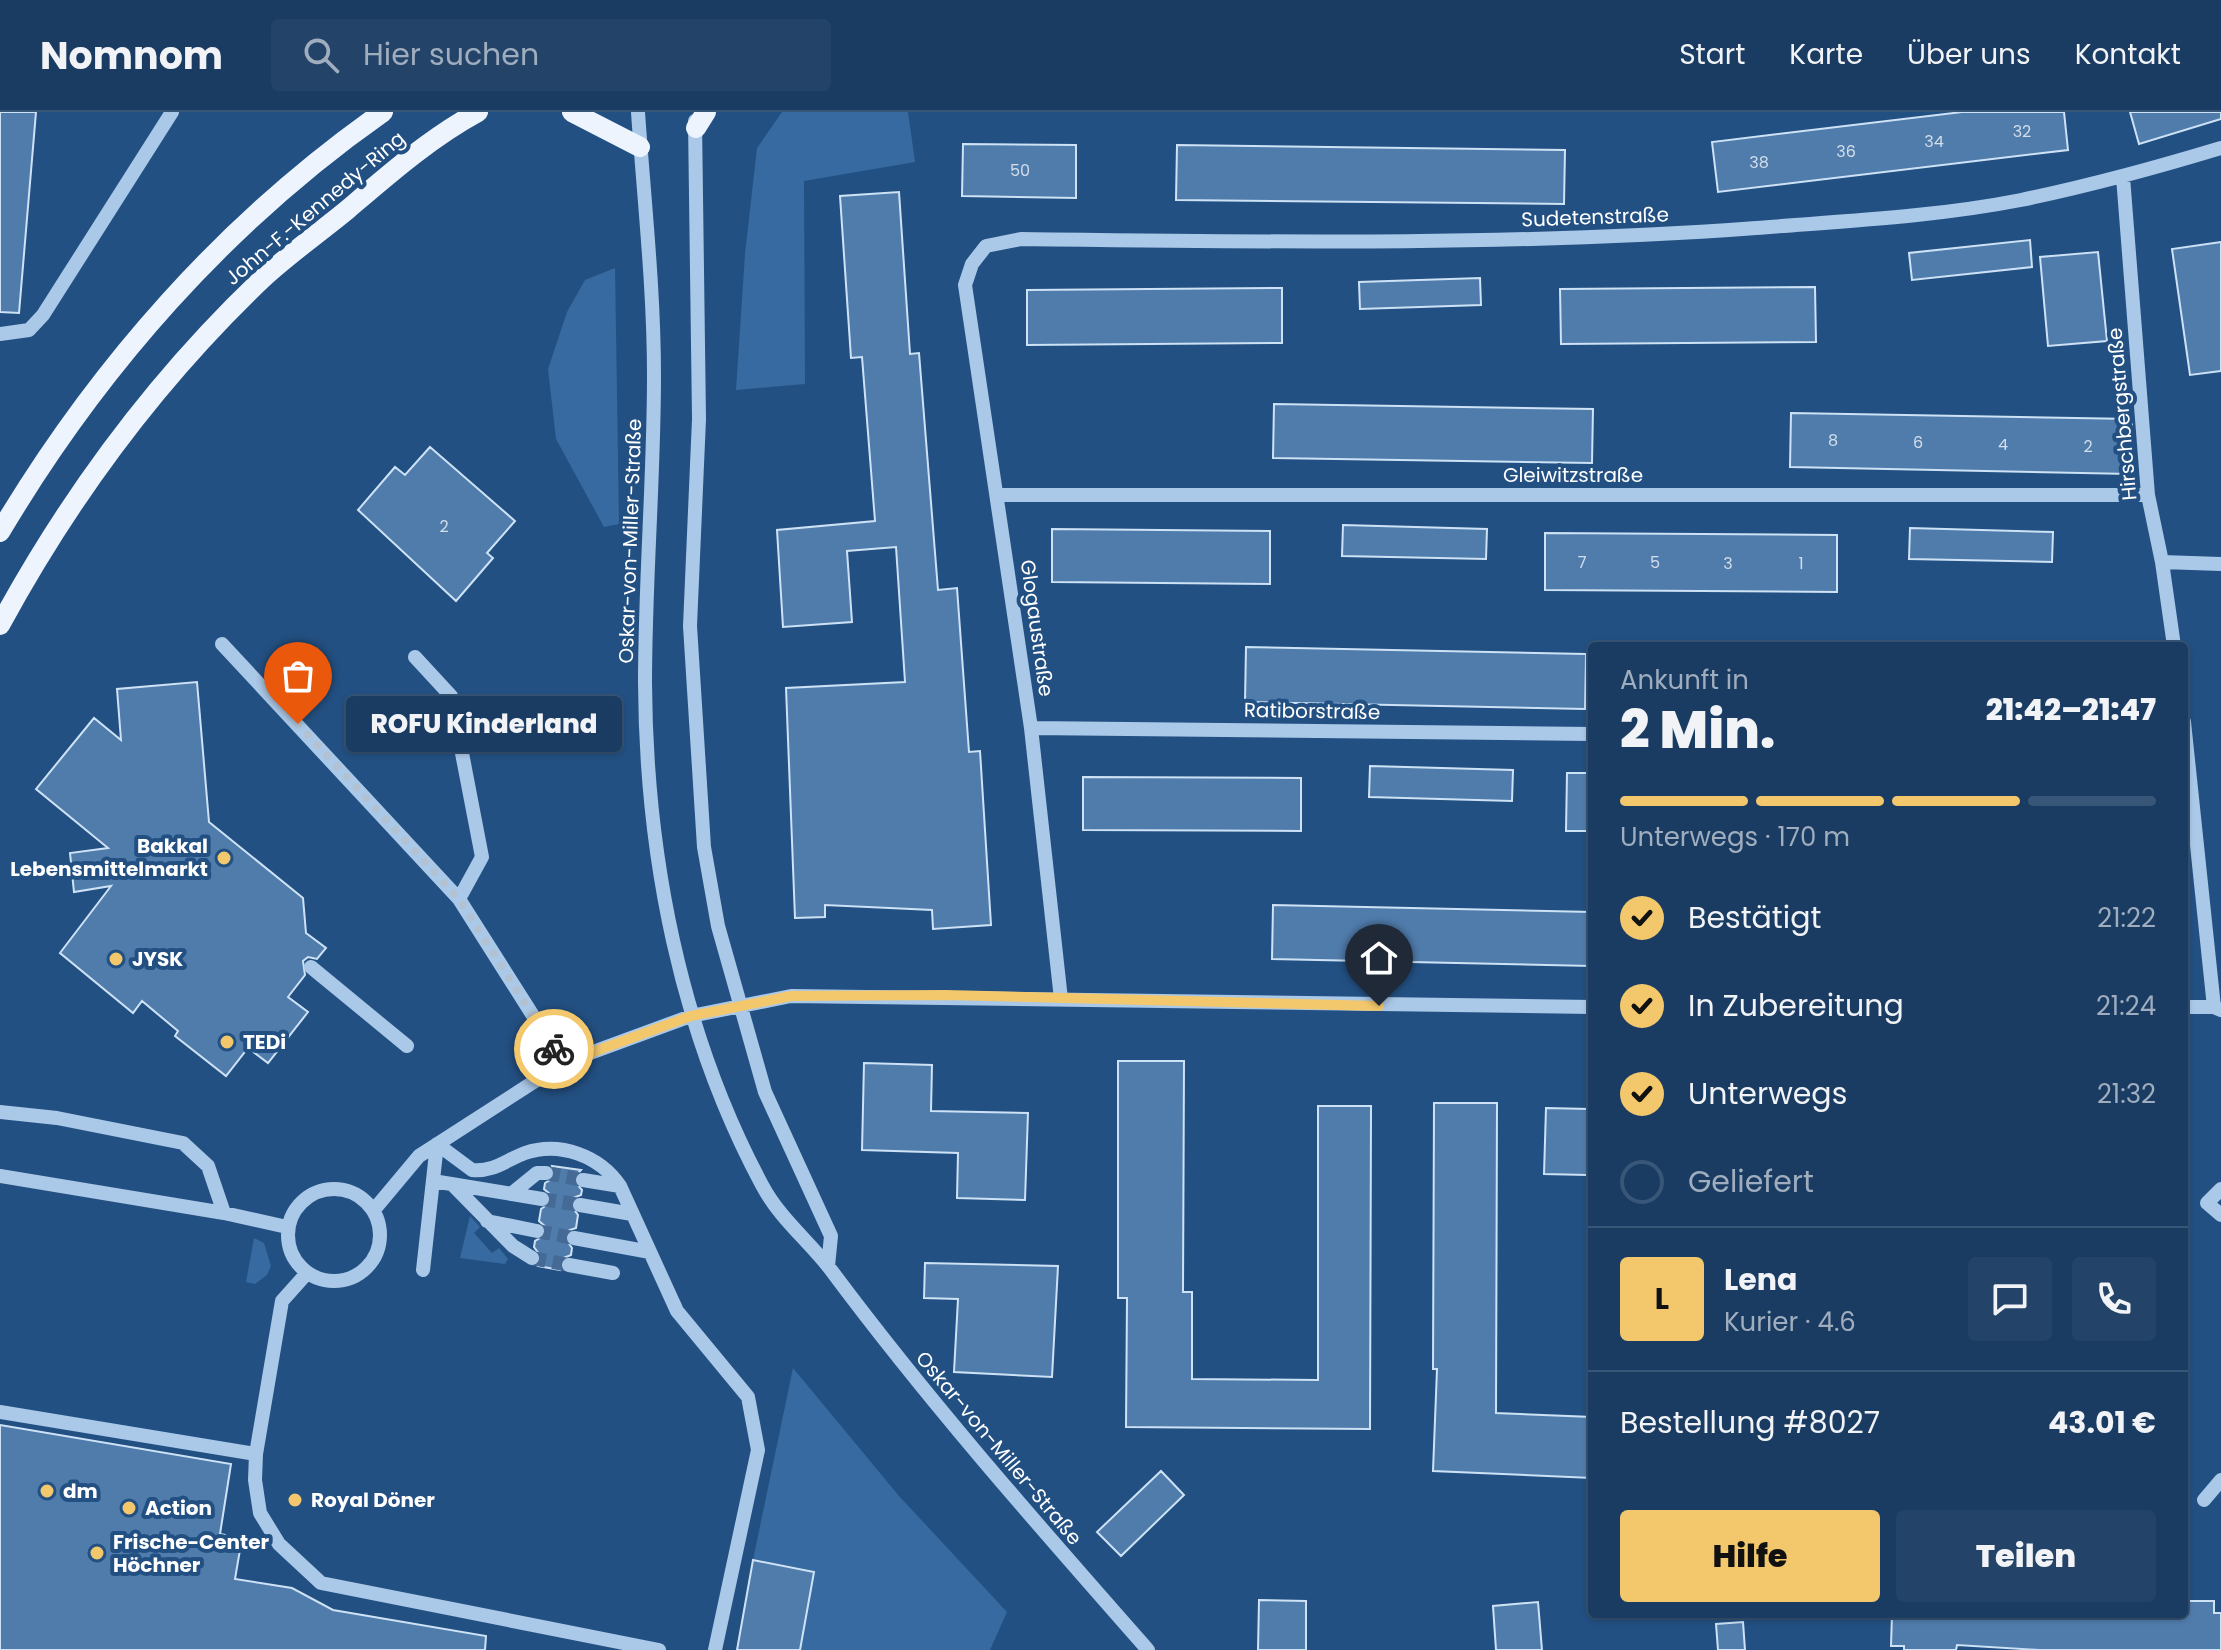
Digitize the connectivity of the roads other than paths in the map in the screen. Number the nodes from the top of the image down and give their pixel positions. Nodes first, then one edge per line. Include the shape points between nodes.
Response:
1 (172, 112) edge
2 (383, 112) edge
3 (478, 112) edge
4 (572, 112) edge
5 (638, 112) edge
6 (699, 117) edge
7 (640, 147) junction
8 (2221, 148) edge
9 (2123, 177) junction
10 (972, 264) joint
11 (0, 334) edge
12 (999, 495) junction
13 (2148, 495) junction
14 (0, 532) edge
15 (2162, 562) junction
16 (2221, 564) edge
17 (0, 625) edge
18 (2173, 642) edge
19 (222, 644) dead end
20 (415, 657) dead end
21 (1031, 728) junction
22 (1588, 734) edge
23 (2188, 765) edge
24 (459, 899) junction
25 (311, 967) dead end
26 (1061, 999) junction
27 (740, 1005) junction
28 (1588, 1007) edge
29 (2188, 1007) edge
30 (2218, 1008) edge
31 (691, 1016) junction
32 (407, 1046) dead end
33 (563, 1063) junction
34 (0, 1112) edge
35 (437, 1144) junction
36 (546, 1173) tunnel mouth
37 (0, 1176) edge
38 (583, 1180) tunnel mouth
39 (433, 1181) junction
40 (452, 1184) junction
41 (620, 1186) junction
42 (2221, 1189) edge
43 (511, 1194) junction
44 (542, 1199) tunnel mouth
45 (580, 1205) tunnel mouth
46 (373, 1211) junction
47 (224, 1213) junction
48 (632, 1214) junction
49 (2221, 1215) edge
50 (487, 1221) junction
51 (287, 1227) junction
52 (537, 1231) tunnel mouth
53 (574, 1238) tunnel mouth
54 (650, 1252) junction
55 (532, 1258) tunnel mouth
56 (569, 1265) tunnel mouth
57 (828, 1266) junction
58 (423, 1270) dead end
59 (307, 1273) junction
60 (613, 1273) dead end
61 (0, 1412) edge
62 (256, 1454) junction
63 (2221, 1480) edge
64 (2204, 1500) dead end
65 (659, 1650) edge
66 (715, 1650) edge
67 (1148, 1650) edge

1 - 11 street via 43,315 29,330
2 - 14 main road, John-F.-Kennedy-Ring via 281,191 180,288 66,428
3 - 17 main road, John-F.-Kennedy-Ring via 413,155 289,256 206,335 101,461
4 - 7 main road
5 - 7 street, Oskar-von-Miller-Straße
6 - 27 street via 699,419 690,626 696,761 711,886
7 - 31 street, Oskar-von-Miller-Straße via 654,371 645,682 648,759 669,918
8 - 9 street, Sudetenstraße
9 - 10 street, Sudetenstraße via 1923,215 1615,239 1021,239 986,246
9 - 13 street, Hirschbergstraße
10 - 12 street, Glogaustraße via 965,285 968,320
12 - 13 street, Gleiwitzstraße
12 - 21 street, Glogaustraße
13 - 15 street, Hirschbergstraße
15 - 16 street
15 - 18 street, Hirschbergstraße
19 - 24 street
20 - 24 street via 451,696 482,857
21 - 22 street, Ratiborstraße
21 - 26 street, Glogaustraße
23 - 30 street
24 - 33 street
25 - 32 street
26 - 27 street via 791,996
26 - 28 street
27 - 31 street
27 - 57 street via 765,1092 831,1236
29 - 30 street
31 - 33 street
31 - 57 street, Oskar-von-Miller-Straße via 723,1107 764,1189 792,1230
33 - 35 street
34 - 47 street via 183,1143 208,1166
35 - 39 street
35 - 41 street via 458,1163 484,1171 543,1149 593,1158
35 - 46 street via 419,1156
36 - 43 street via 537,1173
37 - 47 street
38 - 41 street
39 - 40 street
39 - 58 street
40 - 43 street
40 - 50 street
41 - 48 street
42 - 49 street via 2207,1203
43 - 44 street
45 - 48 street
46 - 51 street via 347,1191 330,1189 300,1203
46 - 59 street via 380,1238 377,1253 360,1274 332,1282
47 - 51 street
48 - 54 street
50 - 52 street
50 - 55 street
51 - 59 street via 289,1250
53 - 54 street
54 - 66 street via 677,1311 748,1397 758,1450
56 - 60 street
57 - 67 street, Oskar-von-Miller-Straße via 922,1390
59 - 62 street via 282,1301
61 - 62 street
62 - 65 street via 260,1513 279,1544 321,1583
63 - 64 street

